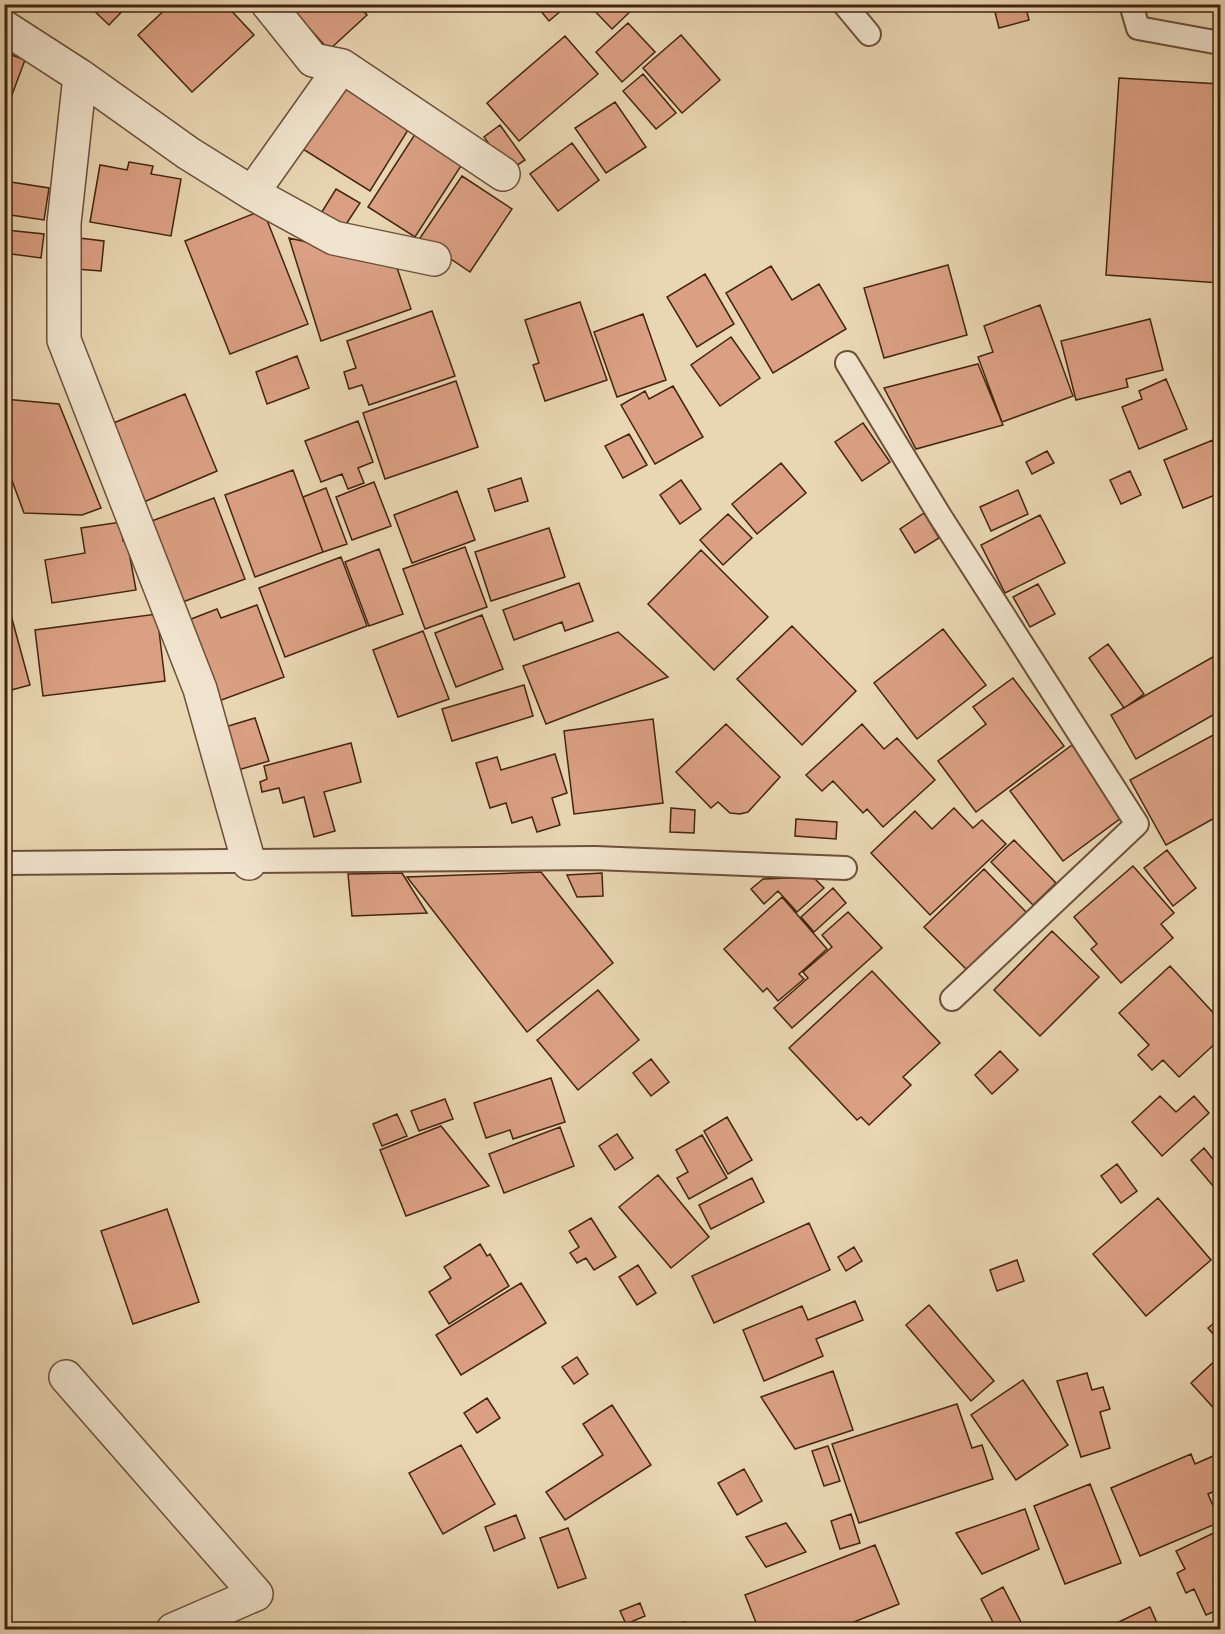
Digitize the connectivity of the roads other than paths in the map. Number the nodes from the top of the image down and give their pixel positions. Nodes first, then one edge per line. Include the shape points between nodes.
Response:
1 (268, 4) edge
2 (844, 4) edge
3 (1131, 4) edge
4 (4, 27) edge
5 (869, 34) dead end
6 (1221, 43) edge
7 (342, 66) junction
8 (80, 76) junction
9 (503, 174) dead end
10 (252, 193) junction
11 (434, 260) dead end
12 (847, 363) dead end
13 (4, 863) edge
14 (249, 863) junction
15 (845, 868) dead end
16 (952, 999) dead end
17 (66, 1377) dead end
18 (173, 1629) edge

1 - 7 street via 313,60
2 - 5 lane
3 - 6 lane via 1138,28
4 - 8 street
7 - 9 street
7 - 10 street
8 - 10 street
8 - 14 street via 64,223 64,340 200,689
10 - 11 street via 334,238
12 - 16 lane via 1137,824
13 - 14 lane
14 - 15 lane via 595,858
17 - 18 street via 256,1594

